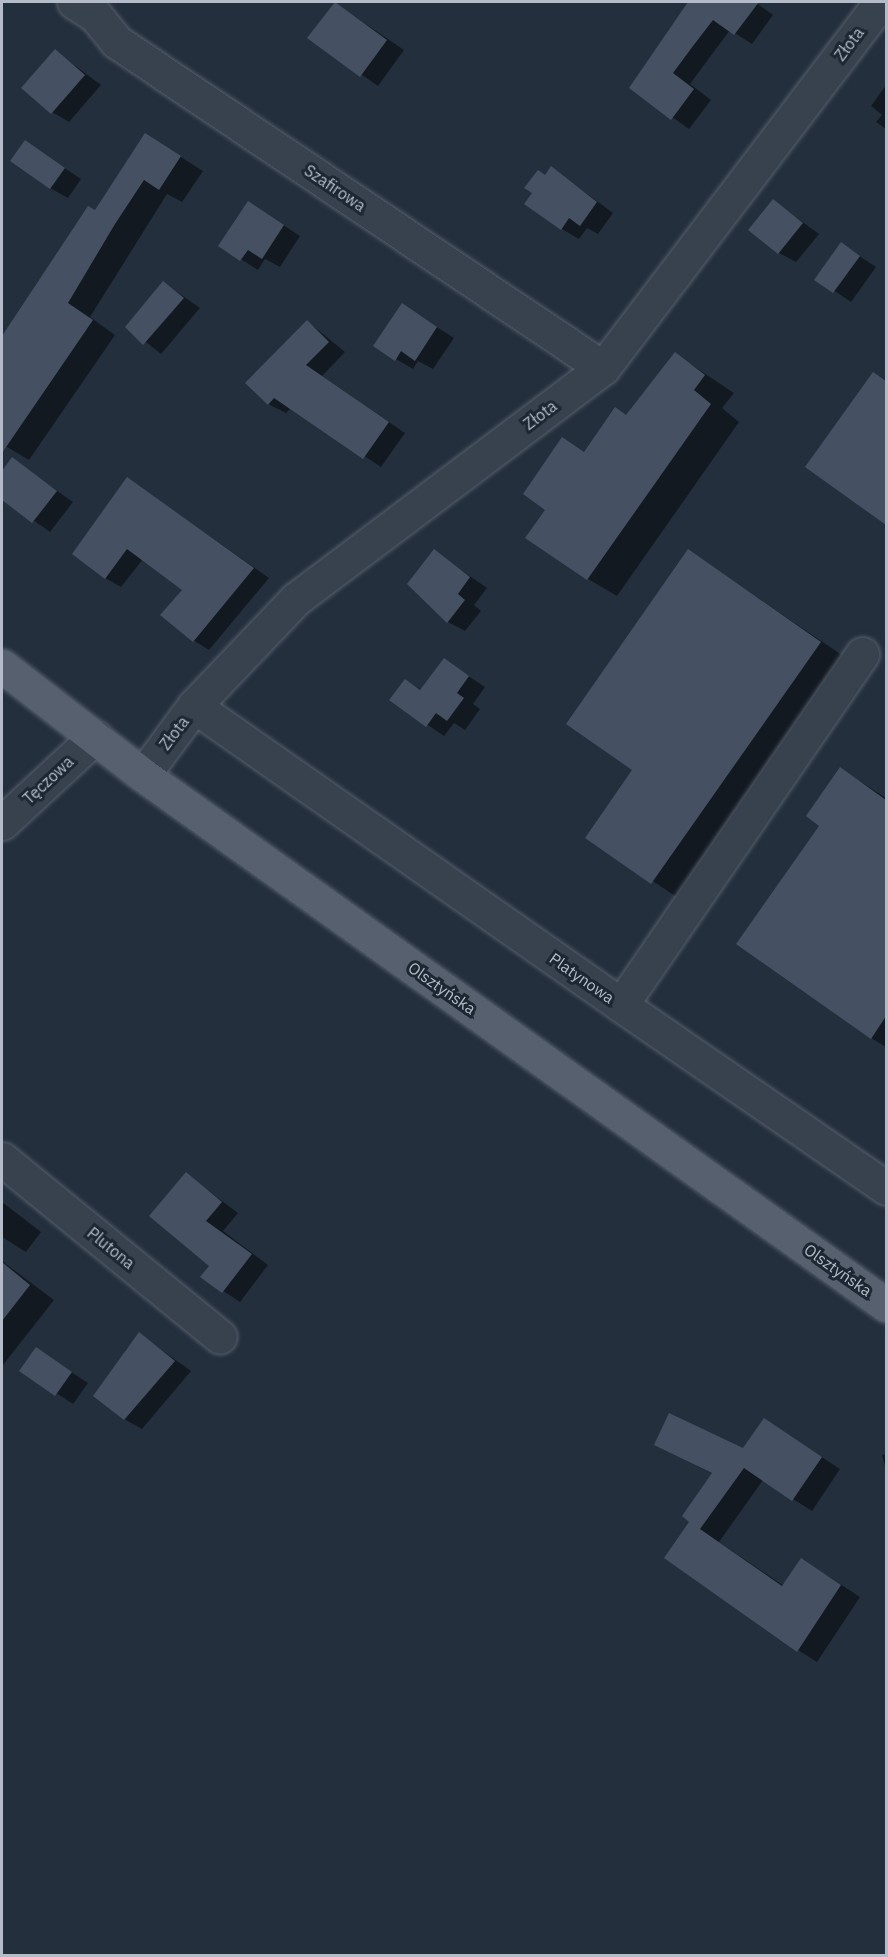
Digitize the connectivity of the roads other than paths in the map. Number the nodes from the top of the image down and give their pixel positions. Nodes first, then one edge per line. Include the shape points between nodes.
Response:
1 (881, 2) edge
2 (89, 6) edge
3 (603, 368) junction
4 (862, 654) dead end
5 (2, 666) edge
6 (194, 706) junction
7 (95, 737) junction
8 (142, 775) junction
9 (2, 823) edge
10 (621, 1005) junction
11 (2, 1160) edge
12 (886, 1188) edge
13 (886, 1305) edge
14 (220, 1337) dead end

1 - 3 street, Złota
2 - 3 street, Szafirowa via 117,42
3 - 6 street, Złota via 296,599
4 - 10 street, Platynowa
5 - 7 main road, Olsztyńska
6 - 8 street, Złota
6 - 10 street, Platynowa
7 - 8 main road, Olsztyńska
7 - 9 street, Tęczowa
8 - 13 main road, Olsztyńska
10 - 12 street
11 - 14 street, Plutona

